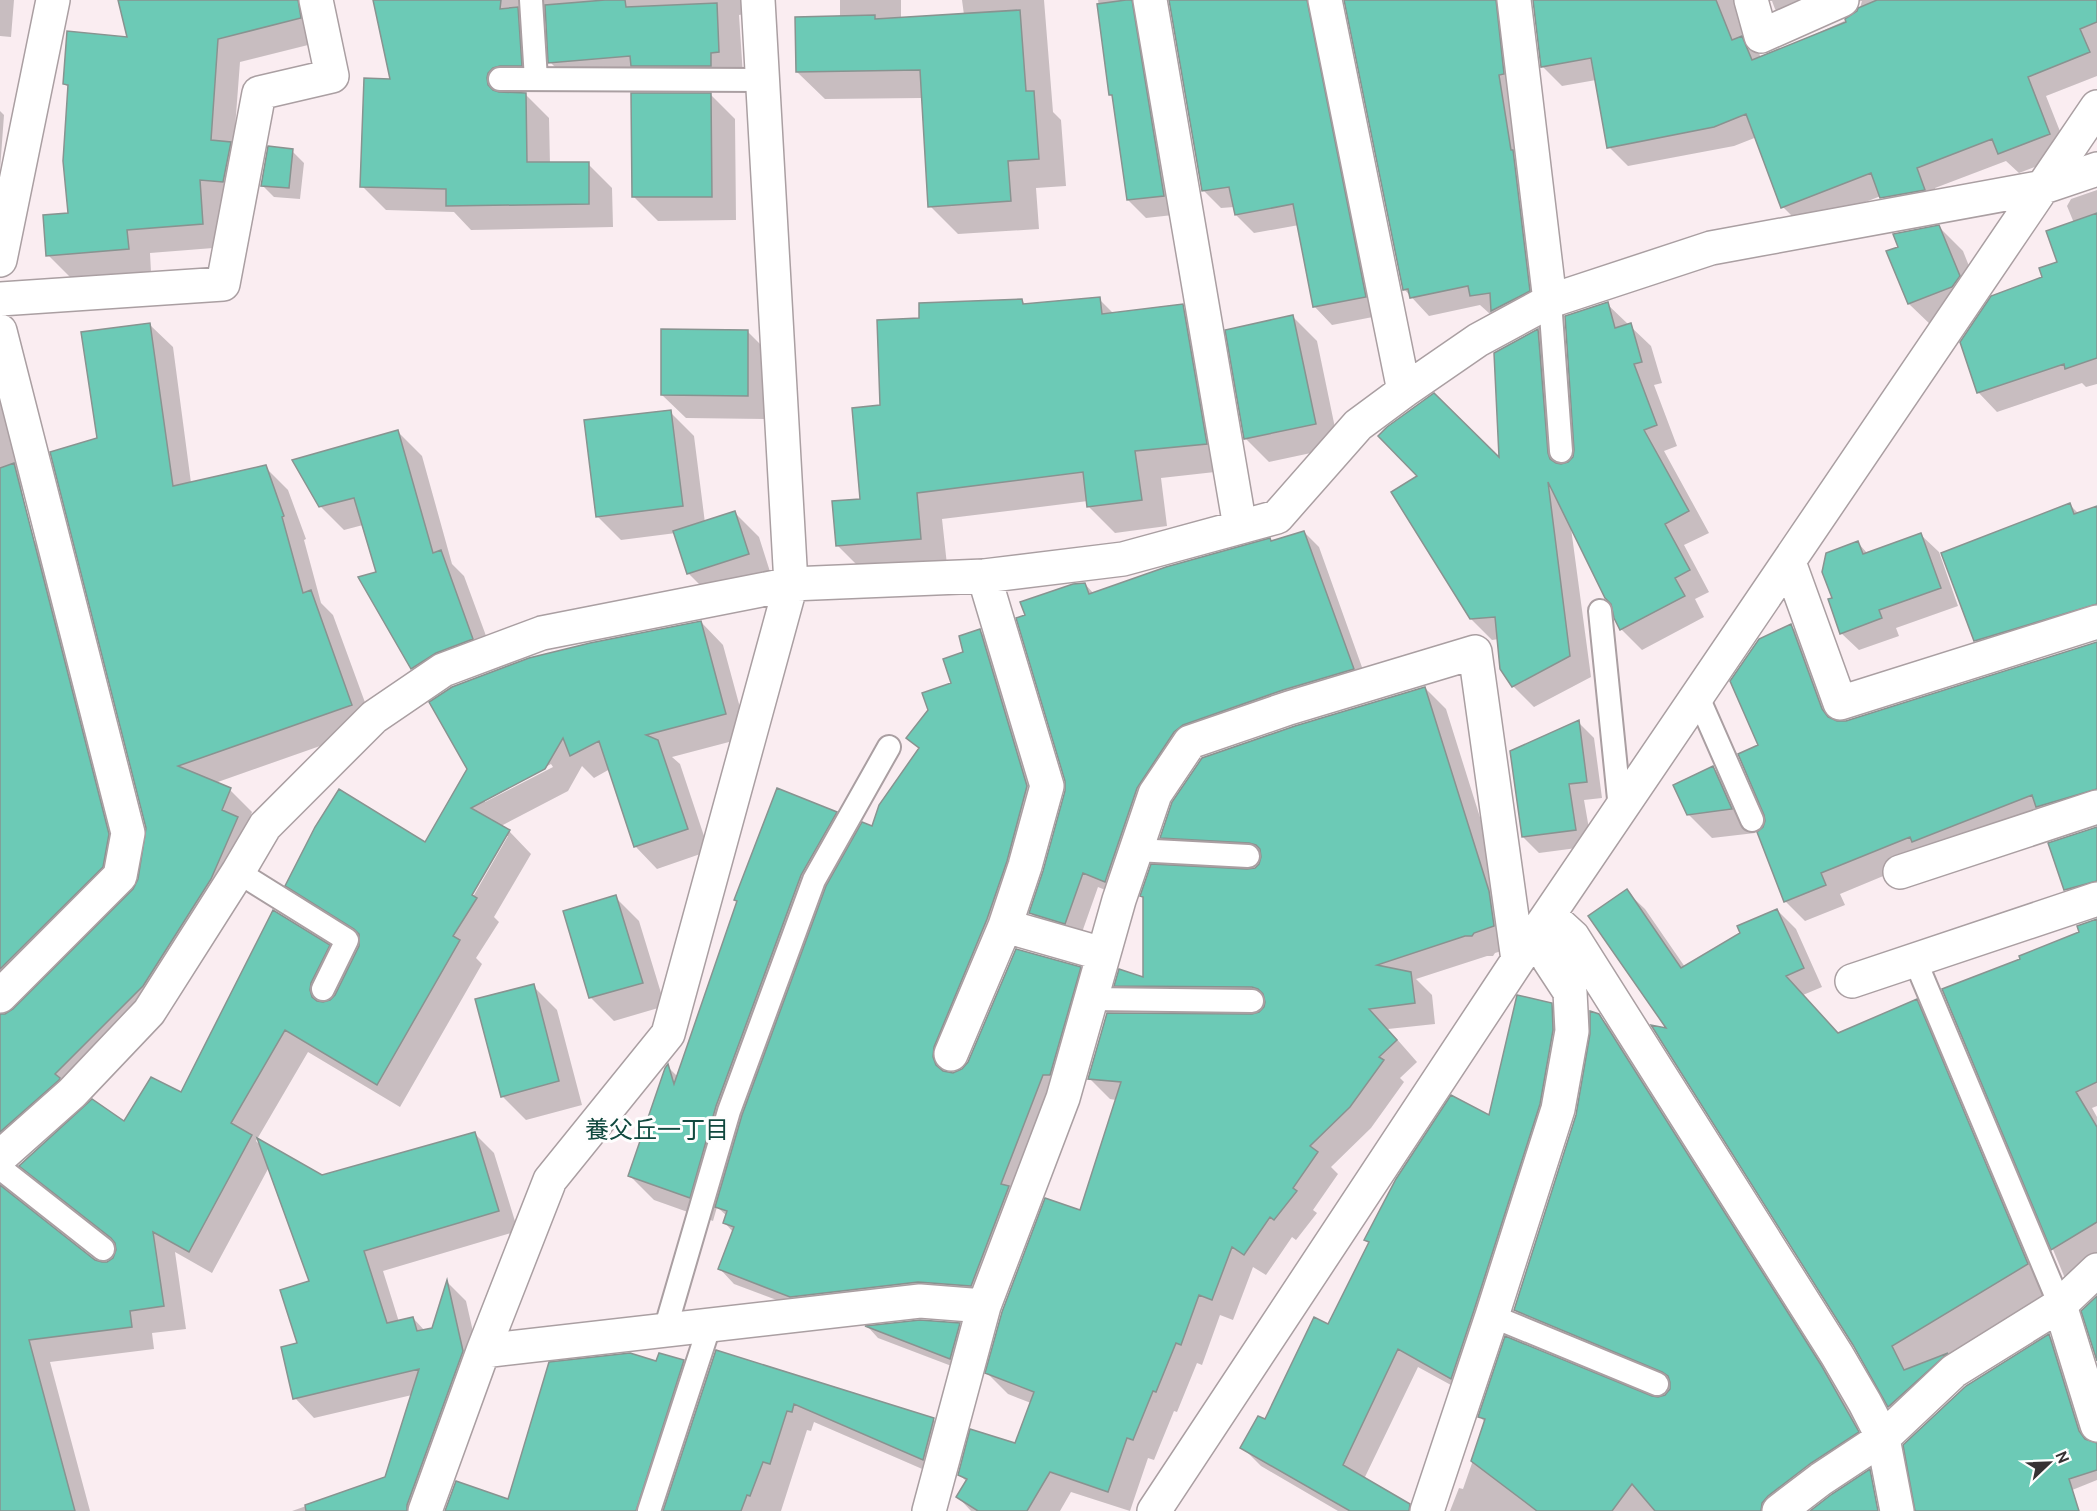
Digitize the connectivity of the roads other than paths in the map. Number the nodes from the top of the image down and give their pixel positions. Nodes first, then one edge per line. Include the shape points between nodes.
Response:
1 (53, 0) edge
2 (316, 0) edge
3 (531, 0) edge
4 (758, 0) edge
5 (1150, 0) edge
6 (1326, 0) edge
7 (1514, 0) edge
8 (1751, 0) edge
9 (1842, 0) edge
10 (500, 79) dead end
11 (536, 79) junction
12 (763, 80) junction
13 (2097, 107) edge
14 (2097, 169) edge
15 (2044, 187) junction
16 (0, 260) edge
17 (0, 299) edge
18 (1550, 301) junction
19 (0, 332) edge
20 (1404, 391) junction
21 (1561, 451) dead end
22 (1240, 527) junction
23 (1789, 562) junction
24 (984, 576) junction
25 (791, 584) junction
26 (1600, 611) dead end
27 (2097, 622) edge
28 (1697, 695) junction
29 (889, 747) dead end
30 (2097, 807) edge
31 (1620, 809) junction
32 (1752, 820) dead end
33 (1136, 850) junction
34 (1248, 856) dead end
35 (238, 872) junction
36 (1900, 872) dead end
37 (2097, 899) edge
38 (1549, 915) junction
39 (1005, 926) junction
40 (1573, 937) junction
41 (1103, 954) junction
42 (1518, 960) junction
43 (1915, 960) junction
44 (1852, 981) dead end
45 (323, 989) dead end
46 (0, 996) edge
47 (1091, 999) junction
48 (1252, 1001) dead end
49 (951, 1054) dead end
50 (0, 1157) edge
51 (0, 1168) edge
52 (103, 1249) dead end
53 (2097, 1270) edge
54 (2060, 1305) junction
55 (984, 1306) junction
56 (1492, 1316) junction
57 (710, 1324) junction
58 (665, 1330) junction
59 (483, 1351) junction
60 (1657, 1384) dead end
61 (2097, 1425) edge
62 (1883, 1438) junction
63 (425, 1511) edge
64 (649, 1511) edge
65 (929, 1511) edge
66 (1154, 1511) edge
67 (1427, 1511) edge
68 (1779, 1511) edge
69 (1898, 1511) edge

1 - 16 street
2 - 17 street via 332,76 259,93 223,284
3 - 11 lane
4 - 12 street
5 - 22 street
6 - 20 street
7 - 18 street
8 - 9 street via 1761,36
10 - 11 lane
11 - 12 lane
12 - 25 street
13 - 15 street
14 - 15 street
15 - 18 street via 1711,248
15 - 23 street
18 - 20 street via 1478,340
18 - 21 lane
19 - 46 street via 128,833 120,876
20 - 22 street via 1358,425 1277,517
22 - 24 street via 1123,559
23 - 27 street via 1840,703
23 - 28 street
24 - 25 street
24 - 39 street via 1047,786
25 - 35 street via 542,633 443,670 374,717 320,770 265,826
25 - 59 street via 668,1034 550,1180
26 - 31 lane
28 - 31 street
28 - 32 lane
29 - 58 lane via 814,880 729,1111
30 - 36 street
31 - 38 street
33 - 34 lane
33 - 41 street
33 - 42 street via 1155,794 1190,742 1475,652
35 - 45 lane via 347,940
35 - 50 street via 149,1012 72,1093
37 - 43 street
38 - 40 street
38 - 42 street
39 - 41 street
39 - 49 street
40 - 56 street via 1549,960 1570,992 1572,1031 1558,1108
40 - 62 street via 1837,1355
41 - 47 street
42 - 66 street
43 - 44 street
43 - 54 lane
47 - 48 lane
47 - 55 street via 1063,1098
51 - 52 lane
53 - 54 street
54 - 61 street
54 - 62 street via 1953,1371
55 - 57 street via 920,1300
55 - 65 street
56 - 60 lane
56 - 67 street
57 - 58 street
57 - 64 lane
58 - 59 street
59 - 63 street
62 - 68 street
62 - 69 street

